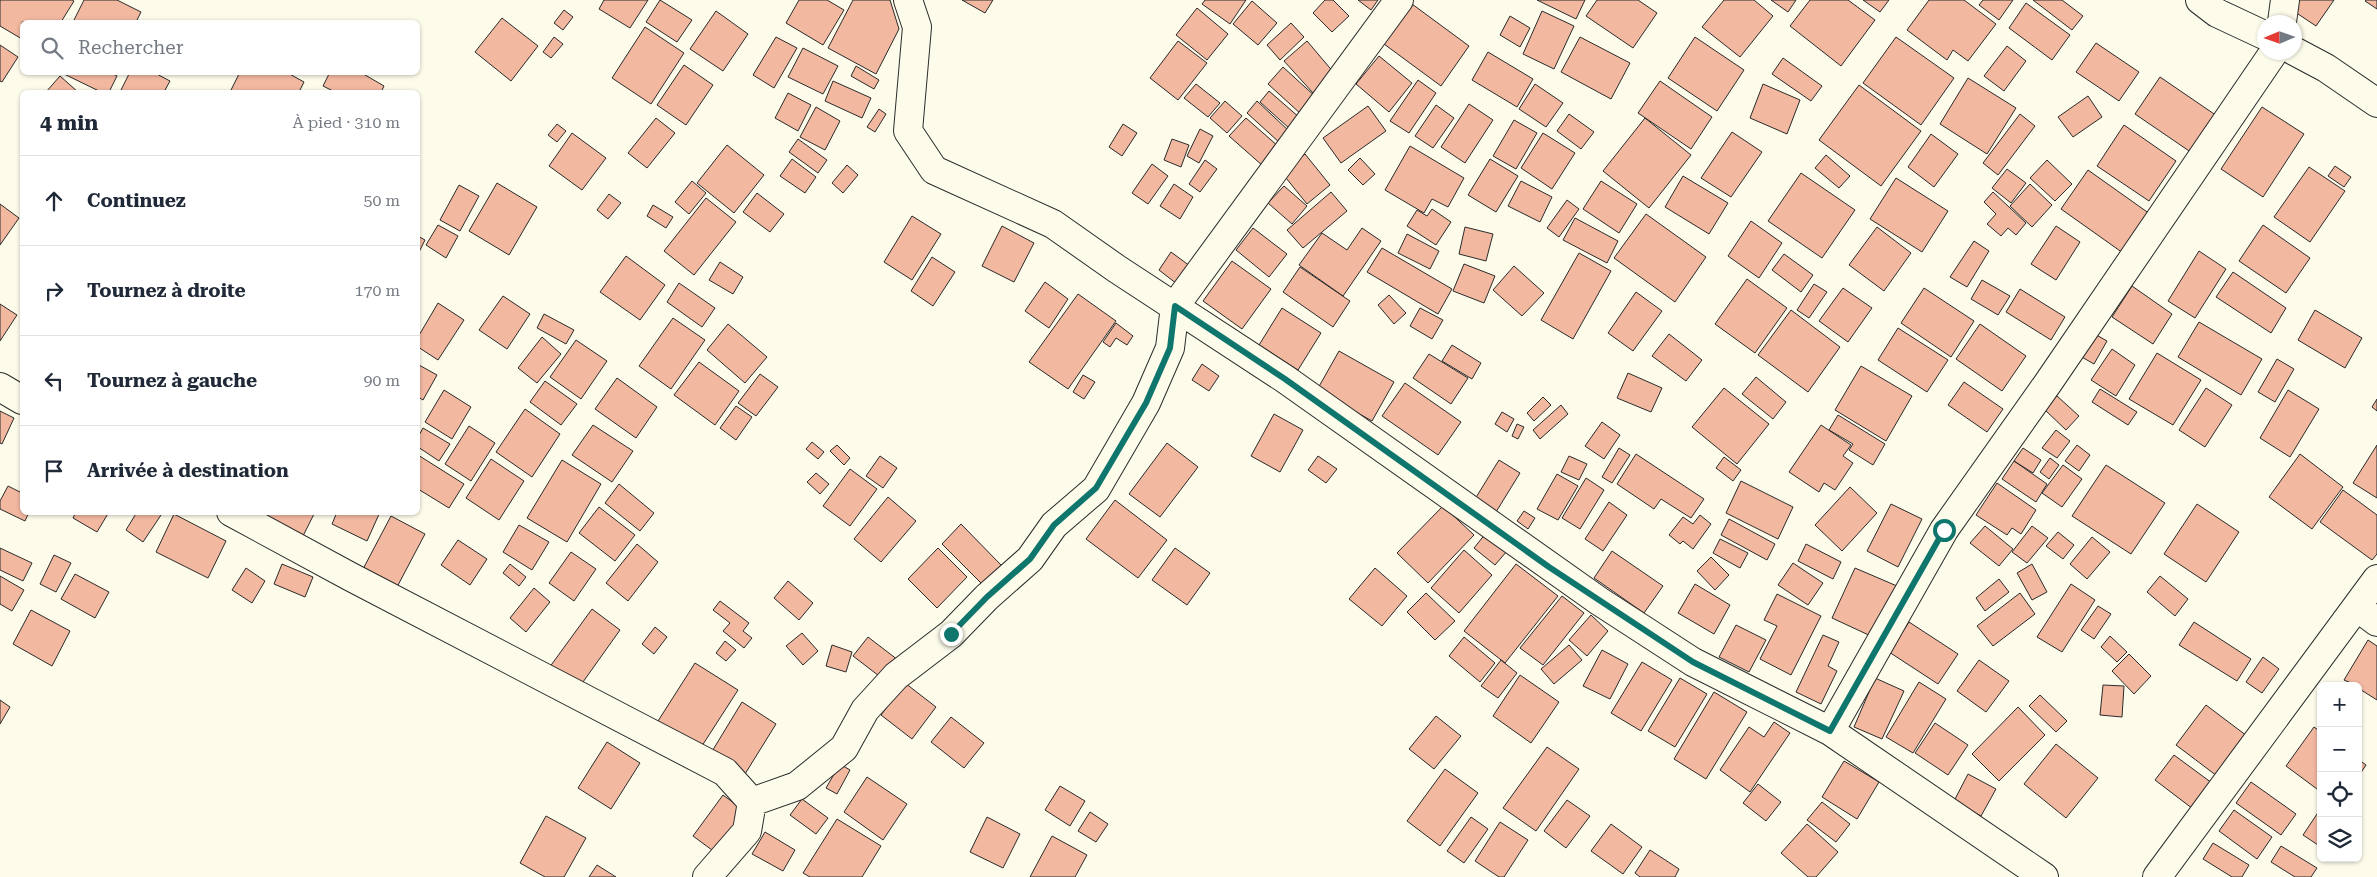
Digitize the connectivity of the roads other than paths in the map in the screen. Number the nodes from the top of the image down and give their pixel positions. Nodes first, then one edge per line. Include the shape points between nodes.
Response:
1 (908, 0) edge
2 (1399, 0) edge
3 (2200, 0) edge
4 (2285, 0) edge
5 (2283, 15) edge
6 (2257, 32) edge
7 (2302, 55) edge
8 (2269, 60) edge
9 (2377, 103) edge
10 (1175, 306) junction
11 (0, 387) edge
12 (20, 399) edge
13 (236, 515) edge
14 (2377, 578) edge
15 (2367, 614) edge
16 (1830, 731) junction
17 (752, 802) junction
18 (707, 877) edge
19 (2044, 877) edge
20 (2157, 877) edge

1 - 10 street via 917,27 908,131 934,170 1053,224
2 - 10 street
3 - 6 street
4 - 5 street
7 - 9 street
8 - 16 street via 1944,530
10 - 16 street via 1285,379 1549,567 1693,662
10 - 17 street via 1170,348 1146,403 1096,488 1054,525 1030,559 951,634 896,676 865,710 844,748 797,786
11 - 12 street
13 - 17 street via 725,772
14 - 15 street
15 - 20 street
16 - 19 street
17 - 18 street via 747,831

